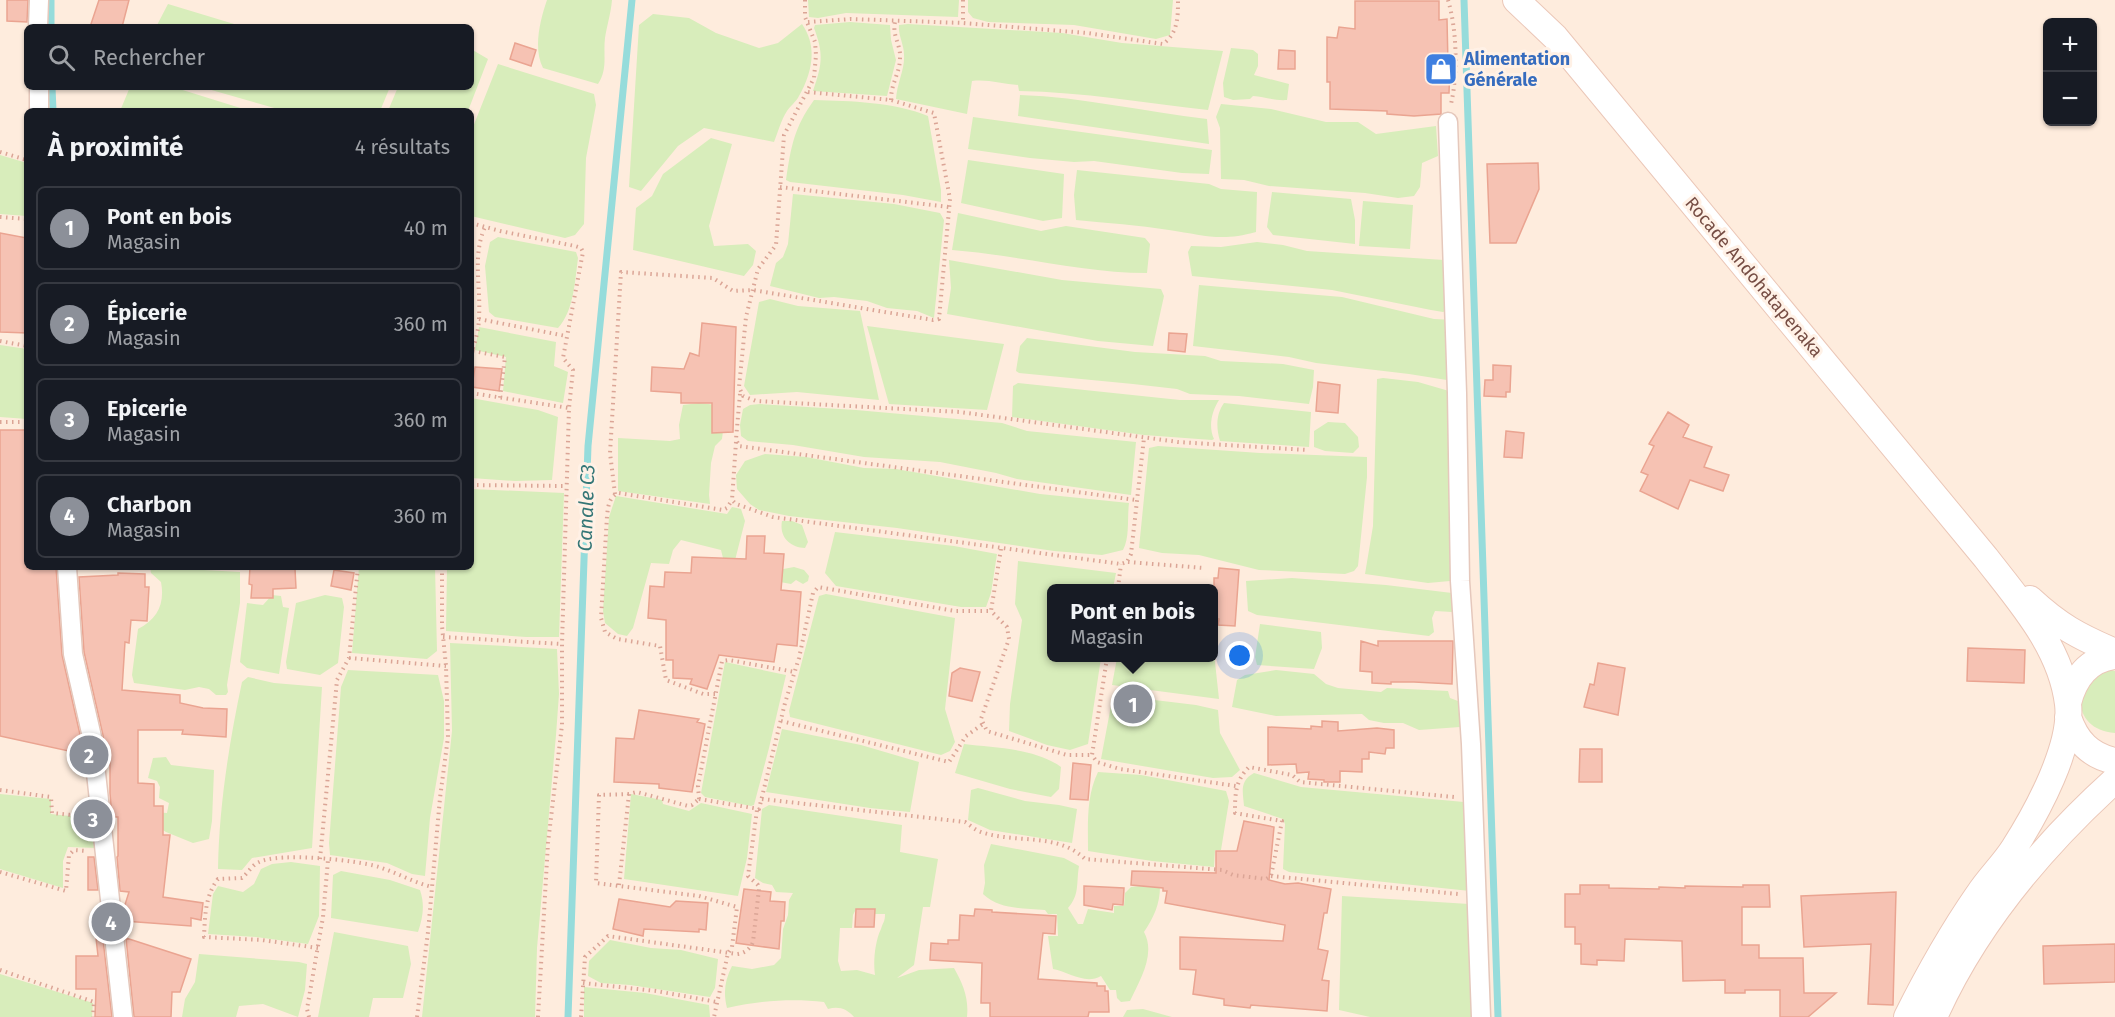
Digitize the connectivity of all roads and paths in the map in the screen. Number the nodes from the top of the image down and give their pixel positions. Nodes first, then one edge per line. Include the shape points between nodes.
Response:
1 (39, 0) edge
2 (805, 0) edge
3 (963, 0) edge
4 (1178, 0) edge
5 (1448, 0) edge
6 (1516, 0) edge
7 (808, 22) junction
8 (895, 22) junction
9 (38, 24) edge
10 (963, 24) junction
11 (39, 90) edge
12 (808, 92) junction
13 (891, 100) junction
14 (39, 108) edge
15 (1448, 117) joint
16 (0, 152) edge
17 (24, 159) edge
18 (780, 187) junction
19 (949, 207) junction
20 (0, 217) edge
21 (24, 219) edge
22 (474, 224) edge
23 (485, 227) junction
24 (753, 290) junction
25 (479, 319) junction
26 (567, 336) junction
27 (0, 341) edge
28 (474, 343) edge
29 (24, 345) edge
30 (474, 352) edge
31 (740, 392) junction
32 (474, 394) edge
33 (500, 398) junction
34 (568, 408) junction
35 (0, 422) edge
36 (24, 422) edge
37 (1144, 438) junction
38 (736, 442) junction
39 (1307, 450) dead end
40 (474, 485) edge
41 (567, 486) junction
42 (615, 494) junction
43 (732, 500) junction
44 (1137, 500) junction
45 (1001, 549) junction
46 (1986, 558) junction
47 (1127, 562) junction
48 (1121, 564) junction
49 (1204, 568) dead end
50 (67, 570) edge
51 (358, 570) edge
52 (442, 570) edge
53 (1118, 584) edge
54 (991, 611) junction
55 (443, 637) junction
56 (562, 644) junction
57 (2115, 654) edge
58 (349, 658) junction
59 (1106, 662) edge
60 (446, 666) junction
61 (795, 672) junction
62 (715, 694) junction
63 (2068, 710) junction
64 (781, 721) junction
65 (983, 724) junction
66 (1092, 755) junction
67 (2115, 761) edge
68 (2115, 780) edge
69 (1236, 786) junction
70 (0, 790) edge
71 (629, 794) junction
72 (699, 799) junction
73 (762, 799) junction
74 (1473, 799) junction
75 (757, 810) junction
76 (88, 816) dead end
77 (91, 851) dead end
78 (320, 859) junction
79 (328, 860) junction
80 (0, 872) edge
81 (1270, 876) junction
82 (619, 885) junction
83 (432, 887) junction
84 (1477, 895) junction
85 (318, 948) junction
86 (728, 953) junction
87 (0, 970) edge
88 (583, 983) junction
89 (717, 1002) junction
90 (93, 1017) edge
91 (123, 1017) edge
92 (309, 1017) edge
93 (417, 1017) edge
94 (538, 1017) edge
95 (582, 1017) edge
96 (714, 1017) edge
97 (1481, 1017) edge
98 (1907, 1017) edge
99 (1934, 1017) edge

1 - 9 street
2 - 7 path
3 - 10 path
4 - 10 path via 1178,22 1171,38 1163,44 1086,33
5 - 15 path via 1455,36 1453,95
6 - 46 main road, Rocade Andohatapenaka via 1555,37
7 - 8 path via 851,18
7 - 12 path via 816,55
8 - 10 path
8 - 13 path via 900,65
11 - 14 street
12 - 13 path
12 - 18 path via 784,135
13 - 19 path via 934,113
15 - 74 street via 1460,581
16 - 17 path
18 - 19 path
18 - 24 path via 776,245 758,269
19 - 24 path via 941,314 937,320
20 - 21 path
22 - 23 path
23 - 25 path via 477,254
23 - 26 path via 581,248 583,256
24 - 31 path via 740,361
24 - 42 path via 733,291 713,278 621,272 610,453
25 - 26 path
25 - 28 path
26 - 34 path via 563,358 573,370
27 - 29 path
30 - 33 path via 505,357
31 - 37 path via 756,401 960,412
31 - 38 path
32 - 33 path
33 - 34 path
34 - 41 path
35 - 36 path
37 - 39 path
37 - 44 path
38 - 43 path
38 - 44 path via 739,446
40 - 41 path
41 - 56 path
42 - 43 path via 723,510
42 - 62 path via 607,516 602,627 617,639 660,646 668,682
43 - 45 path via 773,517
44 - 47 path
45 - 48 path
45 - 54 path
46 - 57 main road via 2058,624
46 - 63 main road via 2042,634 2057,665
47 - 48 path
47 - 49 path
48 - 53 path
50 - 91 street via 73,654 92,737
51 - 58 path
52 - 55 path
54 - 61 path via 955,611 818,586 813,593
54 - 65 path via 1007,627 1009,639 981,719
55 - 56 path
55 - 60 path
56 - 94 path via 562,725 548,843
57 - 63 main road via 2085,669 2077,679
58 - 60 path
58 - 78 path via 337,680
59 - 66 path
60 - 83 path via 448,737
61 - 62 path via 723,660
61 - 64 path
62 - 72 path
63 - 67 main road via 2073,731 2081,743 2091,753
63 - 98 main road via 2065,739 2050,783 2014,848 1952,935
64 - 65 path via 949,762 966,736
64 - 73 path
65 - 66 path via 987,730 1067,755
66 - 69 path via 1106,766
68 - 99 main road via 2058,835 2021,878 1967,953
69 - 74 path via 1249,767 1293,775 1300,782
69 - 81 path via 1235,813 1282,821
70 - 76 path via 51,797 53,814
71 - 72 path via 637,792 688,806
71 - 82 path
71 - 82 path via 599,795 596,883
72 - 75 path
73 - 75 path
73 - 81 path via 965,822 983,832 1061,843 1085,859 1222,870 1266,879
74 - 84 street
75 - 86 path via 748,876 759,889 753,942 745,952
77 - 80 path via 74,850 69,855 66,891
78 - 79 path
78 - 85 path via 259,861 242,878 218,879 208,896 204,937
79 - 83 path via 380,867
79 - 85 path
81 - 84 path
82 - 86 path via 735,905 732,947
83 - 93 path
84 - 97 street
85 - 92 path
86 - 88 path via 608,936 585,957
86 - 89 path
87 - 90 path via 94,1002
88 - 89 path
88 - 95 path
89 - 96 path

